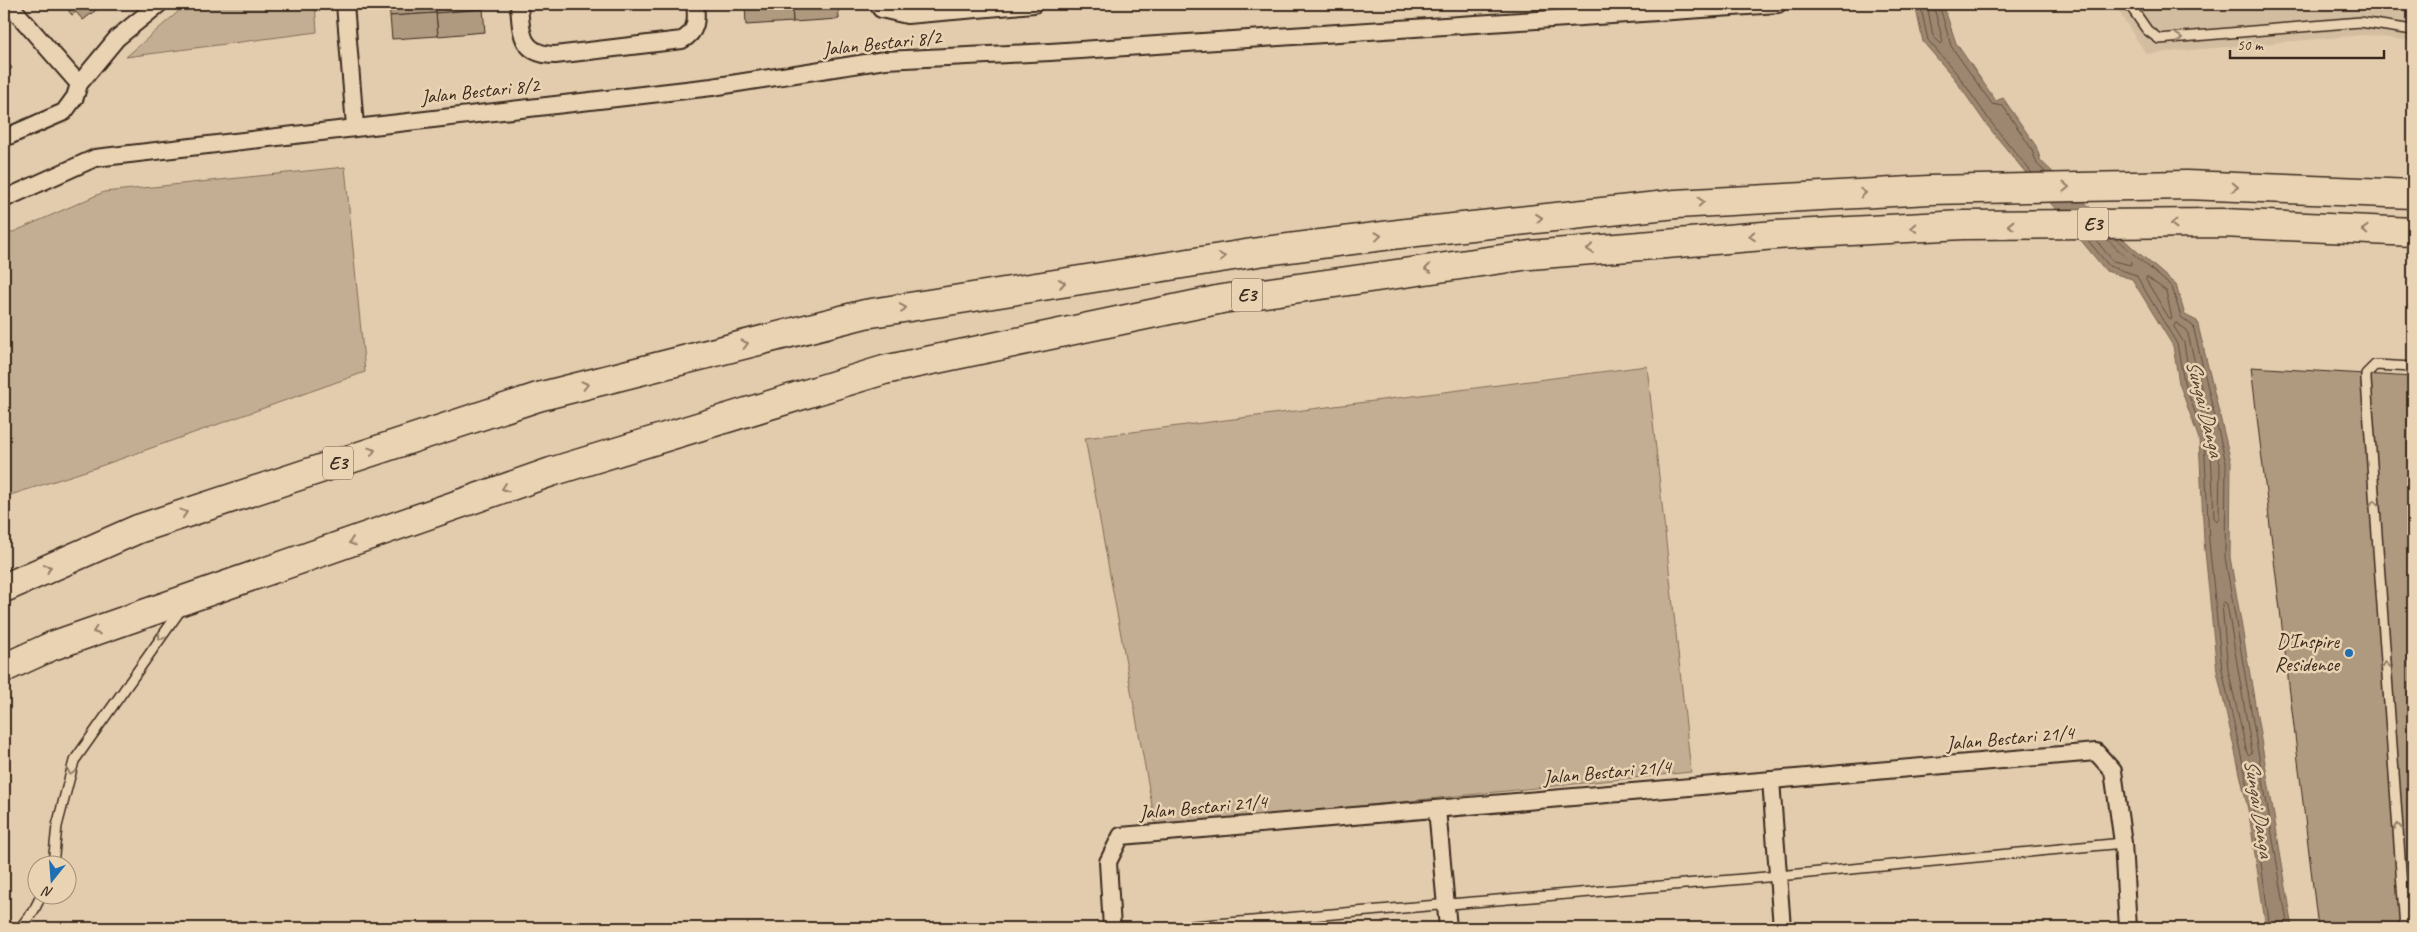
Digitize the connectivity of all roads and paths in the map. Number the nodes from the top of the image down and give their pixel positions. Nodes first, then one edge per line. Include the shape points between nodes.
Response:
1 (9, 4) edge
2 (159, 4) edge
3 (345, 4) edge
4 (519, 4) edge
5 (696, 4) edge
6 (878, 4) edge
7 (1034, 4) edge
8 (1778, 4) edge
9 (2129, 4) edge
10 (2413, 30) edge
11 (79, 84) junction
12 (355, 126) junction
13 (4, 138) edge
14 (2413, 194) edge
15 (4, 199) edge
16 (2413, 232) edge
17 (2413, 366) edge
18 (4, 588) edge
19 (190, 598) junction
20 (4, 668) edge
21 (1770, 780) junction
22 (1438, 808) junction
23 (2123, 843) junction
24 (54, 854) edge
25 (1778, 876) junction
26 (37, 904) edge
27 (1446, 905) junction
28 (20, 928) edge
29 (1112, 928) edge
30 (1169, 928) edge
31 (1448, 928) edge
32 (1782, 928) edge
33 (2128, 928) edge
34 (2405, 928) edge

1 - 11 street
2 - 11 street via 117,38
3 - 12 street
4 - 5 street via 524,40 532,51 542,55 672,41 691,35 695,26
6 - 7 street via 881,9 907,16
8 - 12 street, Jalan Bestari 8/2 via 884,60 712,87
9 -> 10 lane via 2147,30 2159,39 2360,22
11 - 13 street via 75,97 64,112
12 - 15 street, Jalan Bestari 8/2 via 95,158
18 -> 14 highway, E3 via 138,528 538,397 865,314 1265,251 1407,232 1676,204 1930,190 2186,185
16 -> 19 highway, E3 via 2223,223 1962,225 1766,235 1530,255 1222,299 884,370 552,472
34 -> 17 lane via 2366,374 2375,365
19 -> 20 highway, E3 via 52,646
19 -> 24 lane via 74,761 57,826
21 - 22 street, Jalan Bestari 21/4
21 - 23 street, Jalan Bestari 21/4 via 2096,752 2112,770
21 - 25 street
22 - 27 street
22 - 29 street, Jalan Bestari 21/4 via 1121,836 1108,862
23 - 25 lane
23 - 33 street
25 - 27 lane
25 - 32 street
26 - 28 lane
27 - 30 lane
27 - 31 street

